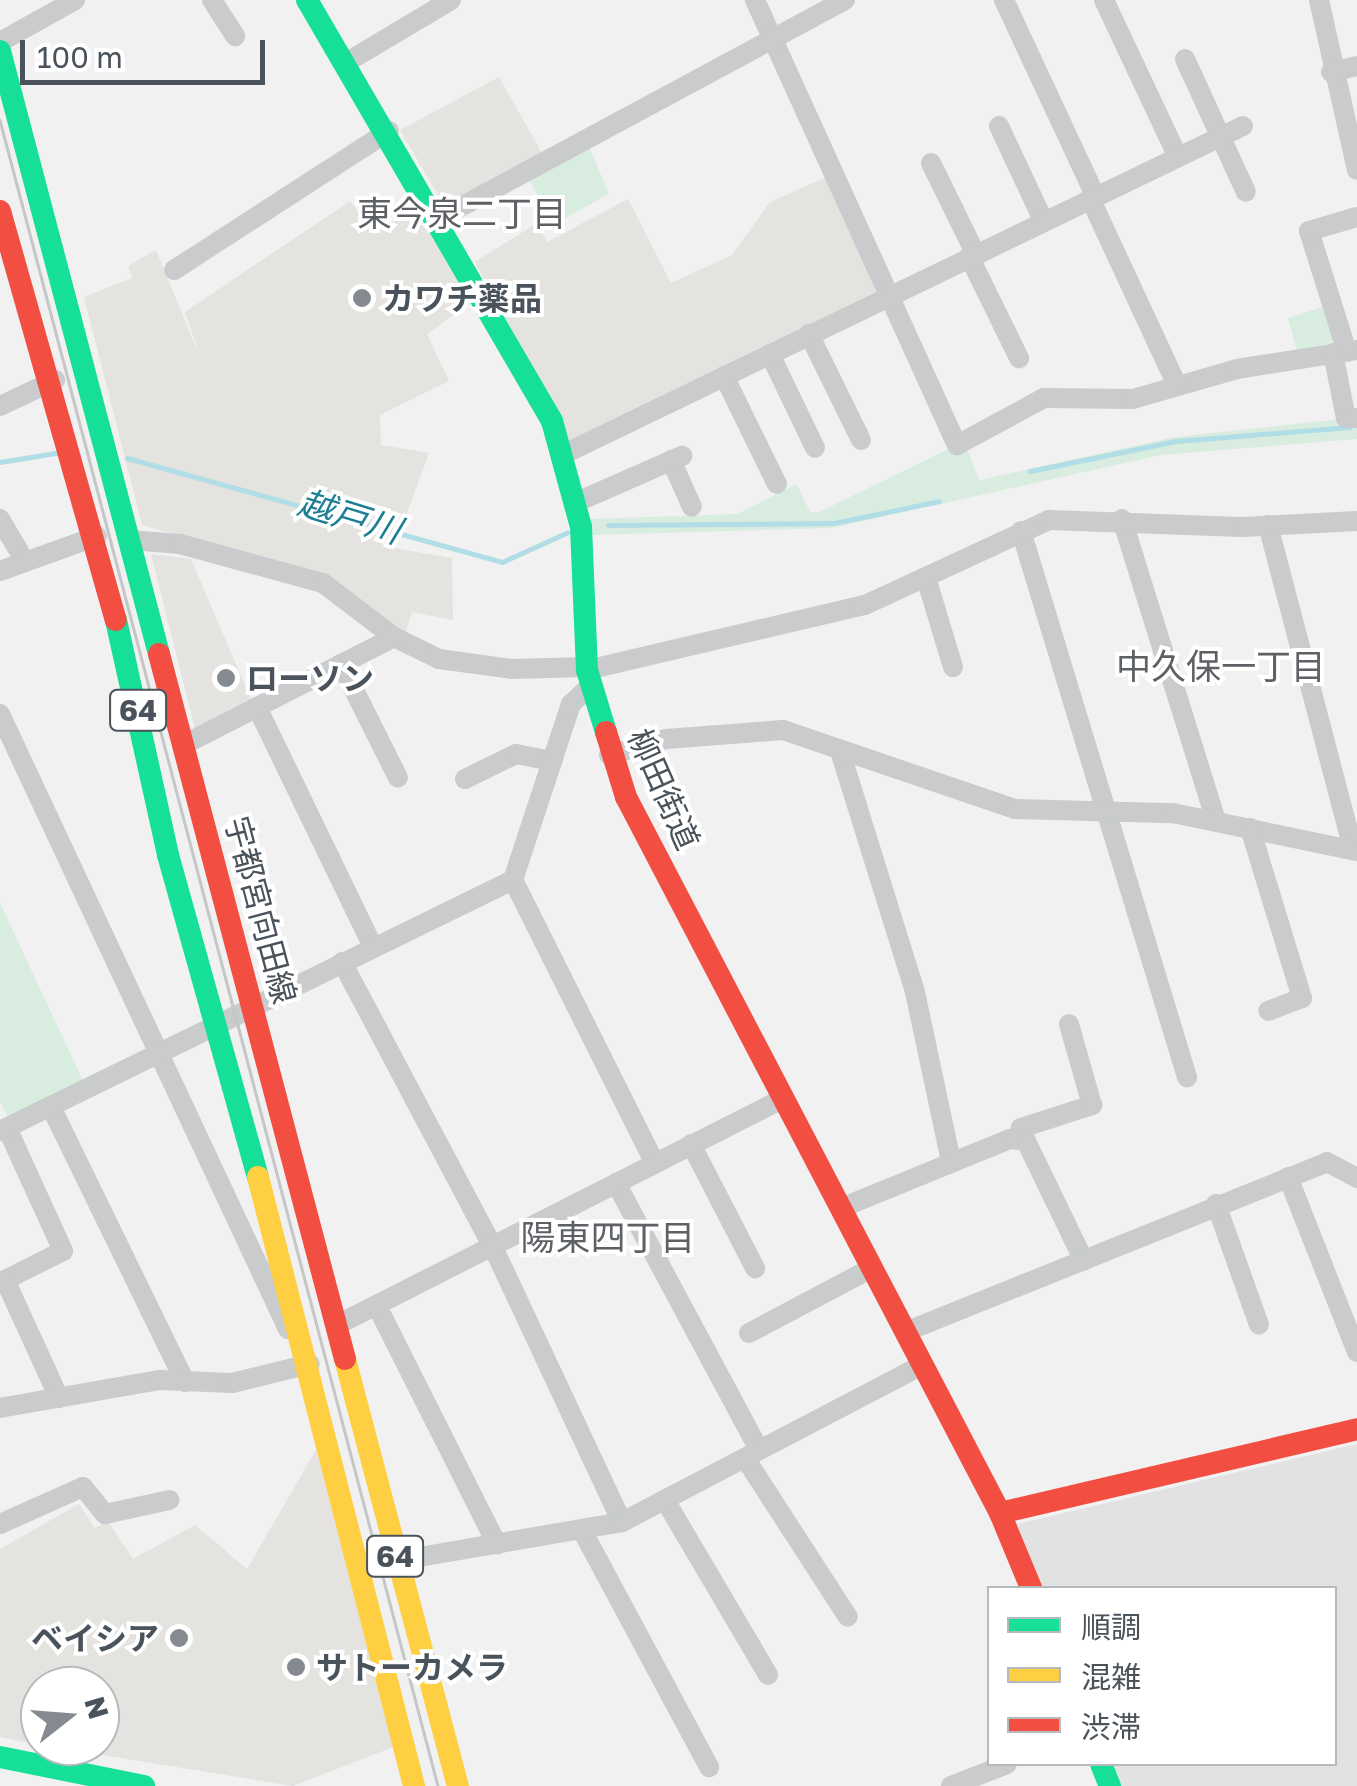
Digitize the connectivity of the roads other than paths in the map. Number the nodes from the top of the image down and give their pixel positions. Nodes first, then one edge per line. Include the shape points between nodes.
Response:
1 (75, 0) edge
2 (212, 0) edge
3 (309, 0) edge
4 (451, 0) edge
5 (755, 0) edge
6 (845, 0) edge
7 (1004, 0) edge
8 (1104, 0) edge
9 (1319, 0) edge
10 (234, 36) dead end
11 (775, 37) junction
12 (0, 42) edge
13 (0, 52) edge
14 (1185, 59) dead end
15 (347, 62) junction
16 (1357, 66) edge
17 (1331, 72) junction
18 (999, 126) dead end
19 (1243, 126) dead end
20 (389, 131) junction
21 (1221, 135) junction
22 (1177, 155) junction
23 (931, 163) dead end
24 (1357, 170) edge
25 (1246, 192) dead end
26 (1092, 196) junction
27 (0, 211) edge
28 (1357, 216) edge
29 (440, 218) junction
30 (1043, 220) junction
31 (972, 255) junction
32 (174, 270) dead end
33 (885, 298) junction
34 (810, 334) junction
35 (1346, 352) edge
36 (770, 354) junction
37 (1020, 358) dead end
38 (724, 376) junction
39 (56, 380) junction
40 (1176, 383) junction
41 (0, 406) edge
42 (1357, 418) edge
43 (861, 440) dead end
44 (815, 448) dead end
45 (564, 454) junction
46 (777, 484) dead end
47 (576, 502) junction
48 (692, 507) dead end
49 (0, 520) edge
50 (1122, 520) junction
51 (1357, 520) edge
52 (1268, 525) junction
53 (1021, 532) junction
54 (97, 536) junction
55 (130, 540) junction
56 (23, 558) junction
57 (0, 572) edge
58 (927, 581) junction
59 (394, 637) junction
60 (342, 664) junction
61 (953, 667) dead end
62 (588, 674) junction
63 (257, 707) junction
64 (0, 714) edge
65 (183, 744) junction
66 (840, 751) junction
67 (609, 755) junction
68 (552, 761) junction
69 (398, 778) dead end
70 (465, 780) dead end
71 (1108, 815) junction
72 (1216, 822) junction
73 (1250, 828) junction
74 (1355, 851) edge
75 (512, 880) junction
76 (372, 947) junction
77 (342, 962) junction
78 (253, 1008) junction
79 (1268, 1010) dead end
80 (1070, 1024) dead end
81 (214, 1025) junction
82 (158, 1055) junction
83 (1187, 1077) dead end
84 (784, 1098) junction
85 (51, 1107) junction
86 (4, 1130) edge
87 (1026, 1141) junction
88 (692, 1144) junction
89 (951, 1162) junction
90 (655, 1163) junction
91 (1288, 1176) junction
92 (1357, 1178) edge
93 (616, 1184) junction
94 (1216, 1204) junction
95 (841, 1208) junction
96 (493, 1247) junction
97 (1084, 1261) junction
98 (755, 1268) dead end
99 (872, 1268) junction
100 (378, 1306) junction
101 (337, 1325) junction
102 (1259, 1325) dead end
103 (299, 1326) junction
104 (906, 1332) junction
105 (749, 1334) dead end
106 (1357, 1352) edge
107 (310, 1364) junction
108 (922, 1364) junction
109 (185, 1382) junction
110 (59, 1398) junction
111 (0, 1408) edge
112 (1357, 1430) edge
113 (752, 1454) junction
114 (169, 1500) dead end
115 (665, 1500) junction
116 (1000, 1513) junction
117 (622, 1522) junction
118 (0, 1524) edge
119 (583, 1532) junction
120 (497, 1545) junction
121 (396, 1560) junction
122 (1030, 1586) edge
123 (848, 1618) dead end
124 (768, 1675) dead end
125 (0, 1758) edge
126 (1002, 1766) edge
127 (710, 1767) dead end
128 (144, 1786) edge
129 (414, 1786) edge
130 (458, 1786) edge
131 (951, 1786) edge

1 - 12 street
2 - 10 street
3 - 15 main road, 柳田街道
4 - 15 street
5 - 11 street
6 - 11 street
7 - 26 street
8 - 22 street
9 - 17 street
11 - 29 street
11 - 33 street
13 - 55 main road, 宇都宮向田線 / 64
14 - 21 street
15 - 20 main road, 柳田街道
16 - 17 street
17 - 24 street
18 - 30 street
19 - 21 street
20 - 29 main road, 柳田街道
20 - 32 street
21 - 22 street
21 - 25 street
22 - 26 street
23 - 31 street
26 - 30 street
26 - 40 street
27 - 39 main road, 64
28 - 35 street via 1309,231
29 - 45 main road, 柳田街道 via 536,386
30 - 31 street
31 - 33 street
31 - 37 street
33 - 34 street
33 - 40 street via 957,445 1044,398 1132,398
34 - 36 street
34 - 43 street
35 - 40 street
35 - 42 street via 1346,418
36 - 38 street
36 - 44 street
38 - 45 street
38 - 46 street
39 - 41 street
39 - 54 main road, 64
45 - 47 main road, 柳田街道
47 - 48 street via 676,458
47 - 62 main road, 柳田街道
49 - 56 street
50 - 52 street
50 - 53 street via 1074,517
50 - 72 street
51 - 52 street
52 - 74 street
53 - 58 street
53 - 71 street
54 - 56 street
54 - 81 main road, 64
55 - 59 street via 180,544 324,584
55 - 65 main road, 宇都宮向田線 / 64
56 - 57 street
58 - 61 street
58 - 62 street via 865,605
59 - 60 street
59 - 62 street via 439,658
60 - 63 street
60 - 69 street
62 - 67 main road, 柳田街道
62 - 68 street
63 - 65 street
63 - 76 street
64 - 82 street
65 - 78 main road, 宇都宮向田線 / 64
66 - 67 street via 783,730 666,740
66 - 71 street via 1015,809
66 - 89 street via 915,992
67 - 84 main road, 柳田街道
68 - 70 street via 516,754
68 - 75 street
71 - 72 street
71 - 83 street
72 - 73 street
73 - 74 street
73 - 79 street via 1302,998
75 - 76 street
75 - 90 street
76 - 77 street
77 - 78 street
77 - 96 street
78 - 81 street
78 - 101 main road, 宇都宮向田線 / 64
80 - 87 street via 1092,1104 1021,1128
81 - 82 street
81 - 103 main road, 64
82 - 85 street
82 - 103 street via 288,1329
84 - 88 street
84 - 95 main road, 柳田街道
85 - 86 street
85 - 109 street
86 - 110 street via 64,1251 5,1280
87 - 89 street
87 - 97 street
88 - 90 street
88 - 98 street
89 - 95 street
90 - 93 street
91 - 92 street via 1328,1162
91 - 94 street
91 - 106 street
93 - 96 street
93 - 113 street
94 - 97 street
94 - 102 street
95 - 99 main road, 柳田街道
96 - 100 street
96 - 117 street
97 - 104 street
99 - 104 main road, 柳田街道
99 - 105 street
100 - 101 street
100 - 120 street
101 - 121 main road, 宇都宮向田線 / 64
103 - 107 main road, 64
104 - 108 main road, 柳田街道
107 - 109 street via 232,1384
107 - 129 main road, 64
108 - 113 street
108 - 116 main road, 柳田街道
109 - 110 street
110 - 111 street
112 - 116 main road
113 - 115 street
113 - 123 street
114 - 118 street via 104,1514 83,1487
115 - 117 street
115 - 124 street
116 - 122 main road, 柳田街道
117 - 119 street
119 - 120 street
119 - 127 street
120 - 121 street
121 - 130 main road, 宇都宮向田線 / 64
125 - 128 main road
126 - 131 street

